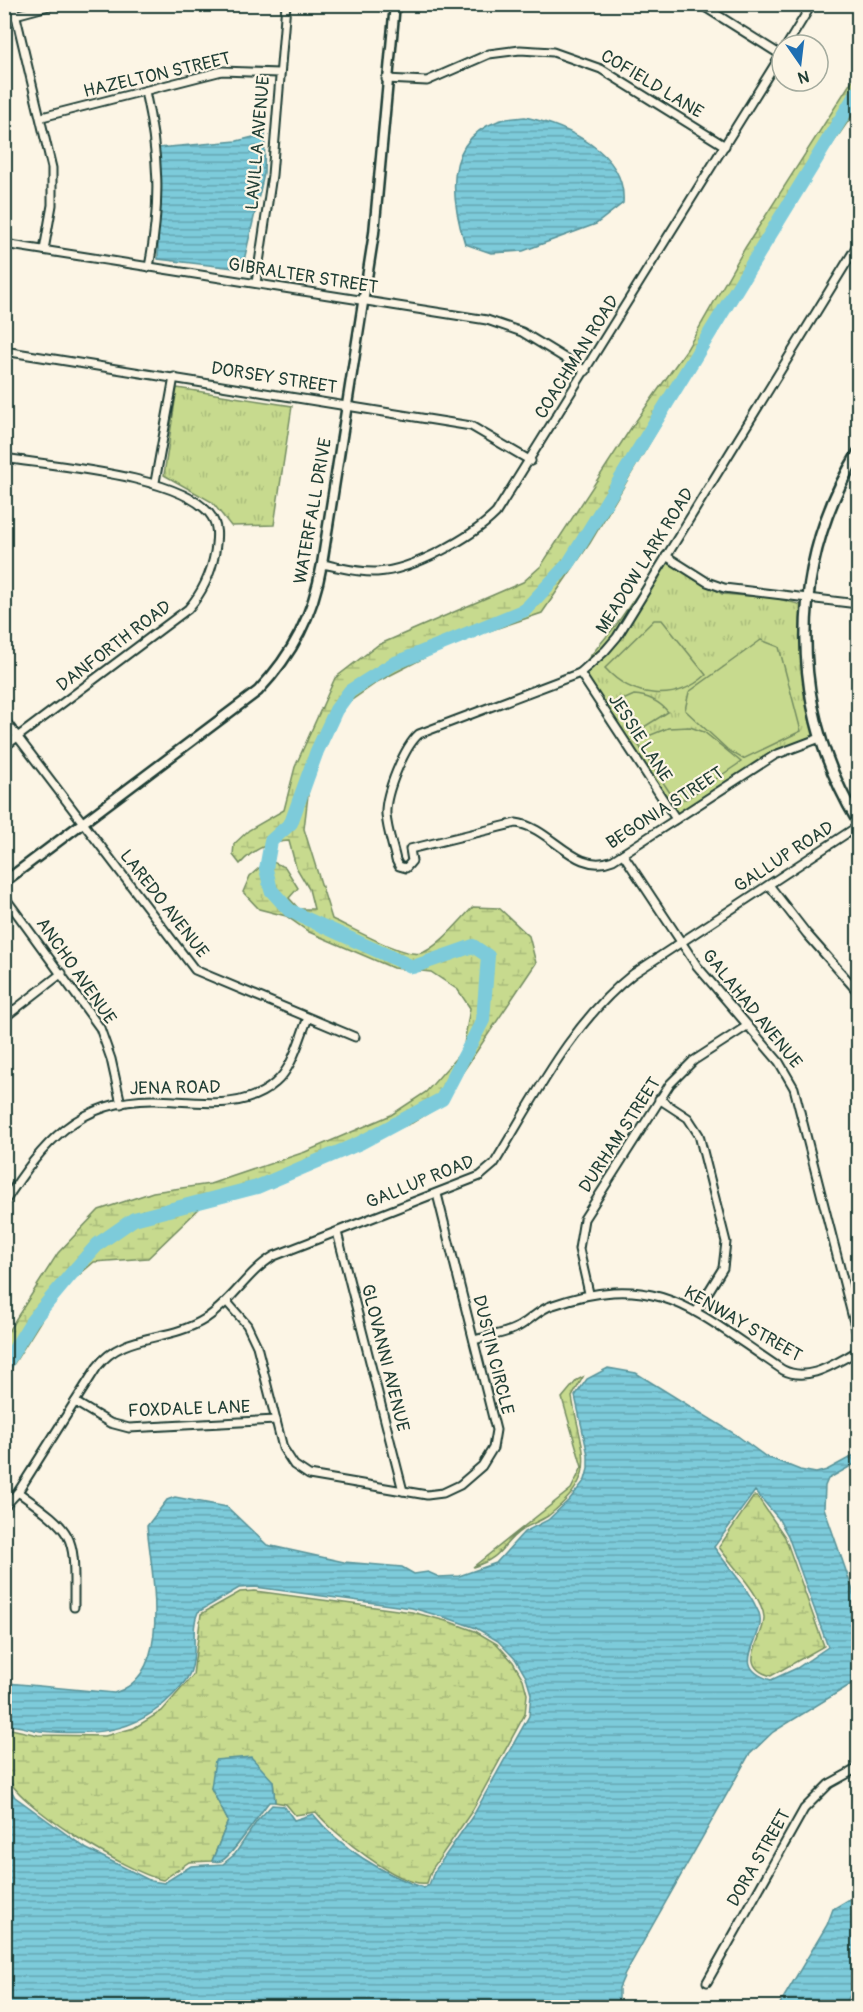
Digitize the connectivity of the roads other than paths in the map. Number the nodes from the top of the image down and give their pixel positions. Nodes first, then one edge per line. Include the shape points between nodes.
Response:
1 (13, 4) edge
2 (56, 4) edge
3 (286, 4) edge
4 (394, 4) edge
5 (700, 4) edge
6 (812, 4) edge
7 (15, 15) junction
8 (4, 18) edge
9 (794, 33) edge
10 (770, 47) edge
11 (770, 72) edge
12 (279, 73) junction
13 (386, 79) junction
14 (145, 91) junction
15 (42, 117) junction
16 (725, 146) junction
17 (4, 244) edge
18 (858, 244) edge
19 (44, 250) junction
20 (149, 267) junction
21 (256, 284) junction
22 (364, 300) junction
23 (4, 351) edge
24 (586, 371) junction
25 (174, 377) junction
26 (347, 405) junction
27 (858, 453) edge
28 (4, 458) edge
29 (531, 461) junction
30 (155, 482) junction
31 (666, 556) junction
32 (322, 564) junction
33 (807, 598) junction
34 (858, 604) edge
35 (580, 673) junction
36 (4, 719) edge
37 (18, 737) junction
38 (820, 738) junction
39 (4, 747) edge
40 (676, 819) junction
41 (82, 823) junction
42 (858, 824) edge
43 (623, 854) junction
44 (406, 868) joint
45 (4, 882) edge
46 (769, 885) junction
47 (4, 896) edge
48 (681, 943) junction
49 (62, 973) junction
50 (858, 992) edge
51 (4, 1018) edge
52 (308, 1018) junction
53 (747, 1026) junction
54 (355, 1037) dead end
55 (659, 1099) junction
56 (122, 1104) junction
57 (437, 1194) junction
58 (4, 1203) edge
59 (337, 1232) junction
60 (589, 1293) junction
61 (227, 1302) junction
62 (696, 1312) junction
63 (858, 1338) edge
64 (474, 1340) junction
65 (858, 1351) edge
66 (75, 1402) junction
67 (276, 1420) junction
68 (404, 1491) junction
69 (18, 1492) junction
70 (4, 1507) edge
71 (74, 1607) dead end
72 (858, 1768) edge
73 (707, 1982) dead end

1 - 7 street
2 - 7 street
3 - 12 street, LAVILLA AVENUE
4 - 13 street, WATERFALL DRIVE
5 - 10 street
6 - 9 street
7 - 8 street
7 - 15 street
11 - 16 street, COACHMAN ROAD
12 - 14 street, HAZELTON STREET via 222,71
12 - 21 street, LAVILLA AVENUE via 272,175
13 - 16 street, COFIELD LANE via 427,81 489,54 520,50 553,52 601,69
13 - 22 street, WATERFALL DRIVE via 379,196
14 - 15 street, HAZELTON STREET
14 - 20 street via 155,136 159,183
15 - 19 street via 53,187
16 - 24 street, COACHMAN ROAD
17 - 19 street, GIBRALTER STREET
18 - 31 street, MEADOW LARK ROAD
19 - 20 street, GIBRALTER STREET
20 - 21 street, GIBRALTER STREET
21 - 22 street, GIBRALTER STREET
22 - 24 street, GIBRALTER STREET via 469,316 507,326
22 - 26 street, WATERFALL DRIVE
23 - 25 street, DORSEY STREET
24 - 29 street, COACHMAN ROAD
25 - 26 street, DORSEY STREET
25 - 30 street
26 - 29 street, DORSEY STREET via 471,426
26 - 32 street, WATERFALL DRIVE
27 - 33 main road via 828,513
28 - 30 street, DANFORTH ROAD
29 - 32 street, COACHMAN ROAD via 496,513 461,542 379,572
30 - 37 street, DANFORTH ROAD via 203,507 213,520 217,541 203,590 179,617
31 - 33 street via 714,585
31 - 35 street, MEADOW LARK ROAD via 616,637
32 - 41 street, WATERFALL DRIVE via 304,628 272,676 243,704
33 - 34 street
33 - 38 main road via 807,673
35 - 40 street, JESSIE LANE
35 - 44 street, MEADOW LARK ROAD via 419,734 407,746 386,805 396,860
36 - 37 street, LAREDO AVENUE
37 - 39 street, DANFORTH ROAD
37 - 41 street, LAREDO AVENUE
38 - 40 street, BEGONIA STREET via 775,755
38 - 42 main road
40 - 43 street, BEGONIA STREET
41 - 45 street, WATERFALL DRIVE
41 - 52 street, LAREDO AVENUE via 195,970
42 - 46 street, GALLUP ROAD
43 - 44 street, BEGONIA STREET via 608,863 585,862 531,826 516,823 410,849 412,861
43 - 48 street, GALAHAD AVENUE
46 - 48 street, GALLUP ROAD
46 - 50 street
47 - 49 street, ANCHO AVENUE
48 - 53 street, GALAHAD AVENUE
48 - 57 street, GALLUP ROAD via 633,974 590,1014 488,1170
49 - 51 street
49 - 56 street, ANCHO AVENUE via 100,1028
52 - 54 street, LAREDO AVENUE
52 - 56 street, JENA ROAD via 288,1067 261,1092 209,1104 157,1100
53 - 55 street, DURHAM STREET via 693,1061
53 - 63 street, GALAHAD AVENUE via 783,1067 800,1101
55 - 60 street, DURHAM STREET via 581,1228 579,1249
55 - 62 street via 688,1118 699,1135 726,1242 723,1268
56 - 58 street, JENA ROAD via 89,1114 61,1131 37,1154
57 - 59 street, GALLUP ROAD
57 - 64 street, DUSTIN CIRCLE
59 - 61 street, GALLUP ROAD via 265,1261
59 - 68 street, GLOVANNI AVENUE
60 - 62 street, KENWAY STREET via 638,1291 668,1298
60 - 64 street, KENWAY STREET via 549,1306 516,1328
61 - 66 street, GALLUP ROAD via 192,1326 116,1348 102,1360
61 - 67 street, DUSTIN CIRCLE via 253,1335
62 - 65 street, KENWAY STREET via 783,1370 797,1375 813,1373
64 - 68 street, DUSTIN CIRCLE via 495,1422 492,1448 482,1466 453,1489 435,1494
66 - 67 street, FOXDALE LANE via 110,1423 129,1428
66 - 69 street, GALLUP ROAD
67 - 68 street, DUSTIN CIRCLE via 288,1457 309,1475
69 - 70 street, GALLUP ROAD
69 - 71 street via 56,1519 69,1535 74,1554
72 - 73 street, DORA STREET via 829,1784 800,1815

